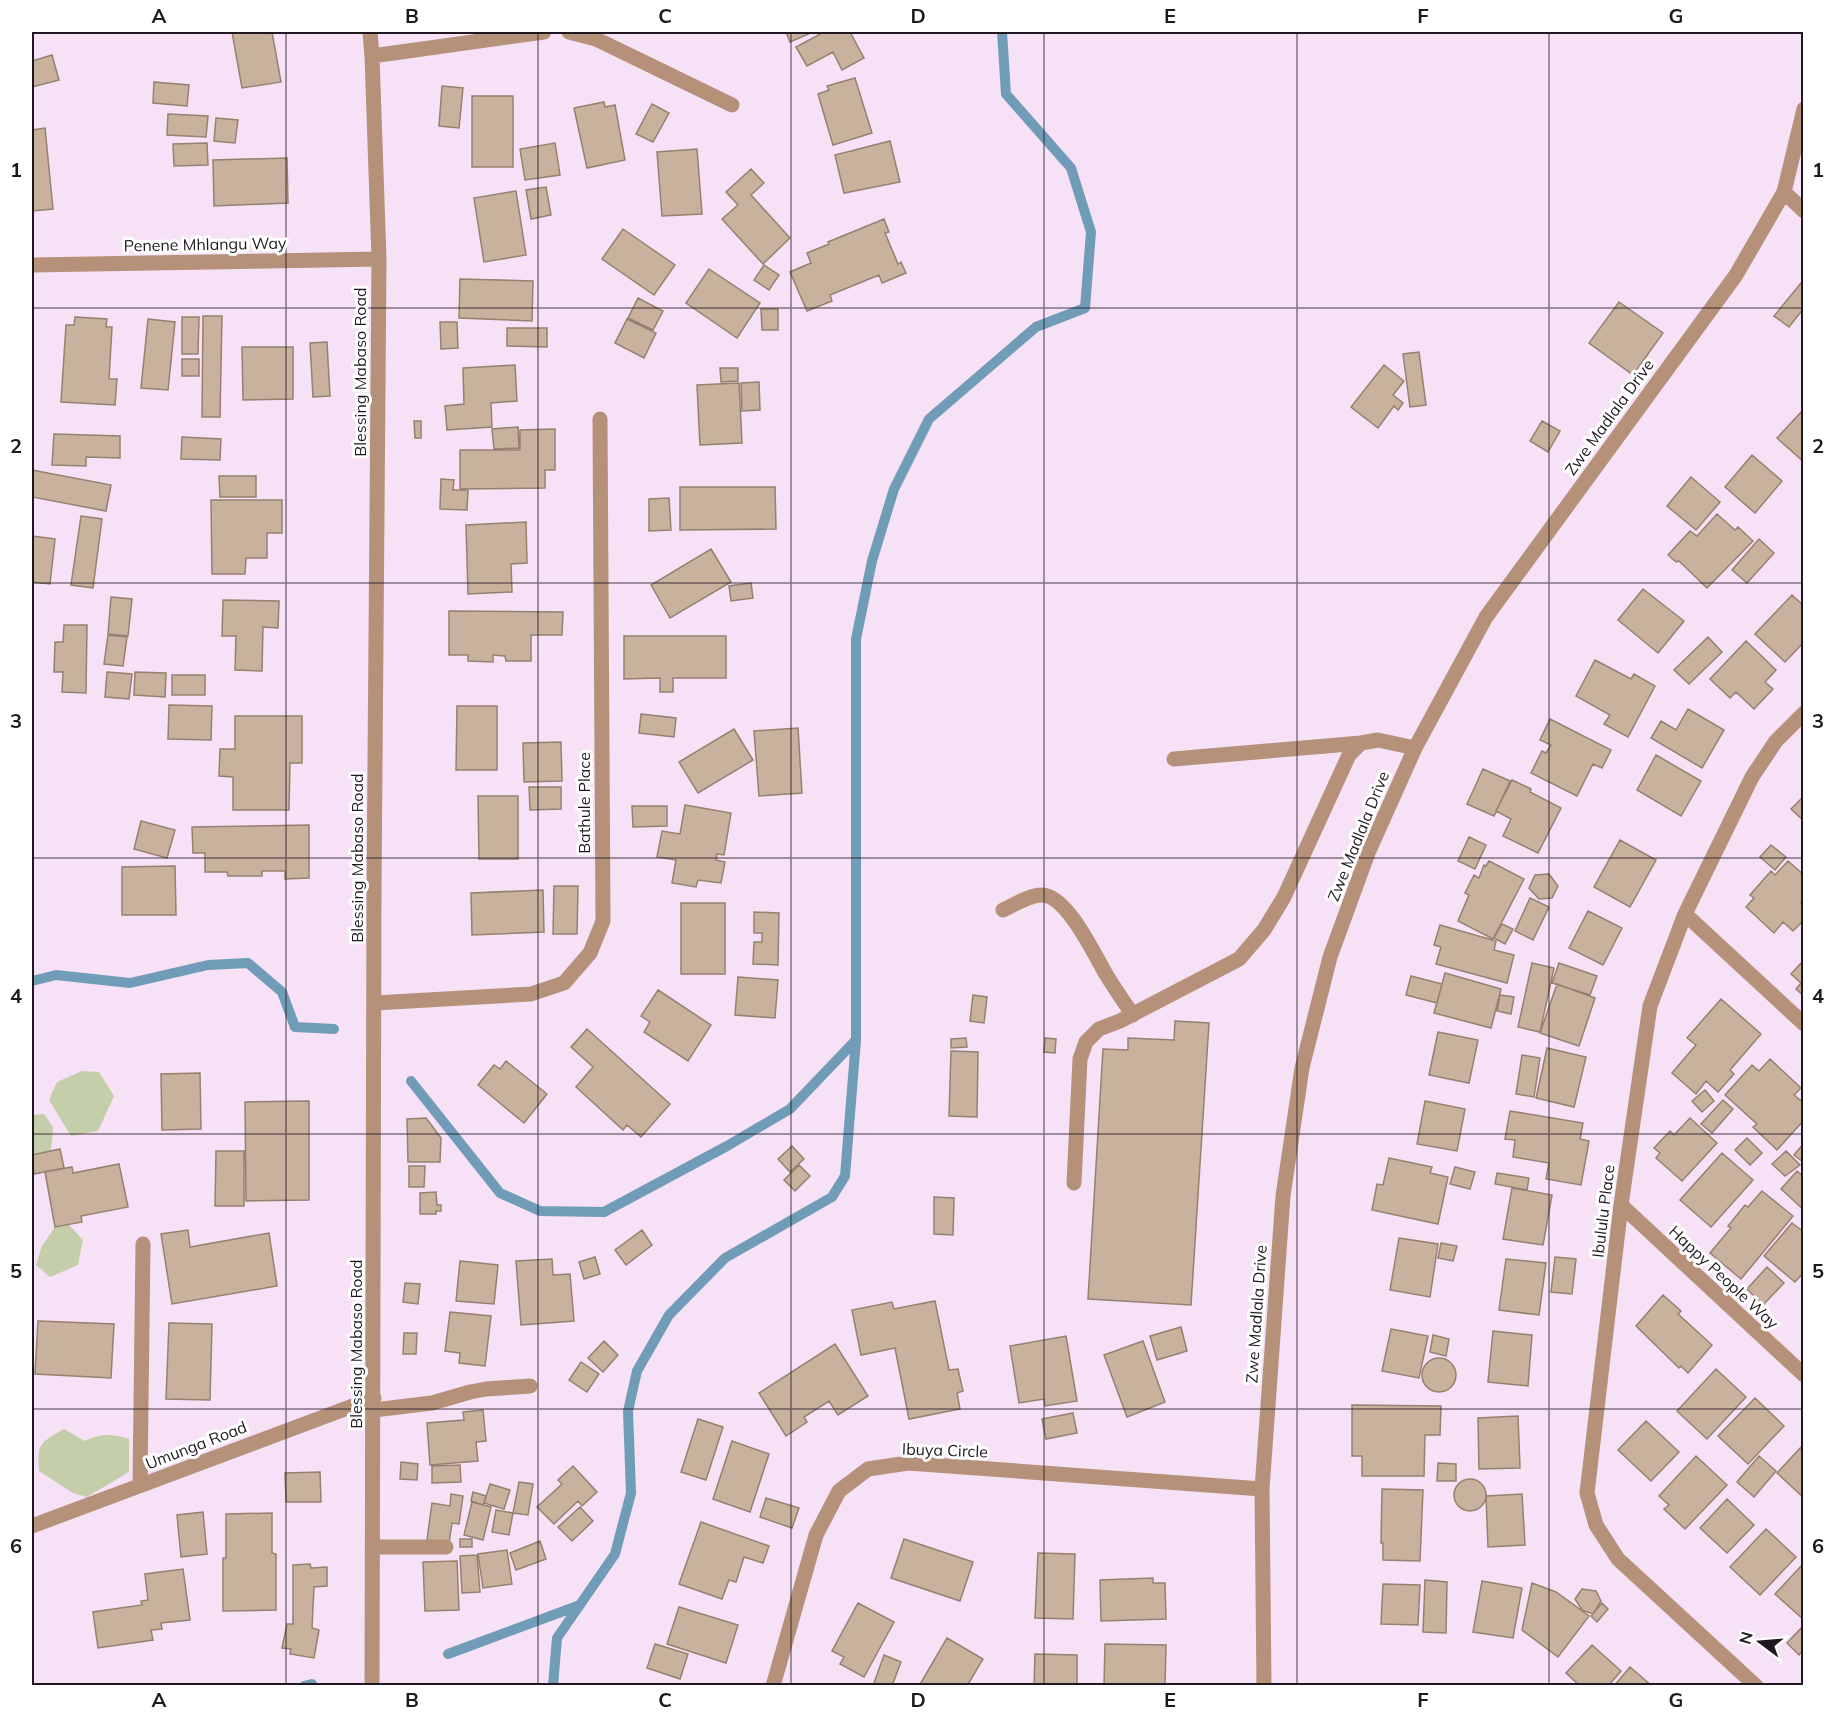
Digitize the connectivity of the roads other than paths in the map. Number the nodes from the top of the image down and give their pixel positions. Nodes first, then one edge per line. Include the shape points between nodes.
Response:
1 (370, 32) edge
2 (544, 32) edge
3 (569, 32) edge
4 (372, 56) junction
5 (732, 105) dead end
6 (1803, 109) edge
7 (1784, 192) junction
8 (1803, 211) edge
9 (379, 259) junction
10 (32, 265) edge
11 (600, 419) dead end
12 (1803, 713) edge
13 (1361, 743) junction
14 (1415, 748) junction
15 (1174, 759) dead end
16 (1003, 910) dead end
17 (1685, 914) junction
18 (375, 1002) junction
19 (1133, 1015) junction
20 (1803, 1024) edge
21 (1074, 1183) dead end
22 (1621, 1205) junction
23 (143, 1244) dead end
24 (1803, 1375) edge
25 (530, 1386) dead end
26 (374, 1404) junction
27 (140, 1485) junction
28 (1262, 1489) junction
29 (32, 1526) edge
30 (373, 1546) junction
31 (446, 1548) dead end
32 (372, 1686) edge
33 (772, 1686) edge
34 (1264, 1686) edge
35 (1755, 1686) edge

1 - 4 street, Blessing Mabaso Road
2 - 4 street
3 - 5 street via 596,39
4 - 9 street, Blessing Mabaso Road
6 - 7 street, Zwe Madlala Drive
7 - 8 street
7 - 14 street, Zwe Madlala Drive via 1736,275 1486,617
9 - 10 street, Penene Mhlangu Way
9 - 18 street, Blessing Mabaso Road
11 - 18 street, Bathule Place via 603,921 590,953 564,982 531,994
12 - 17 street, Ibululu Place via 1776,741 1752,777
13 - 14 street via 1378,740
13 - 15 street
13 - 19 street via 1349,755 1284,897 1258,937 1239,959
14 - 28 street, Zwe Madlala Drive via 1368,853 1334,946 1302,1068 1283,1196
16 - 19 street via 1029,898 1054,898 1080,927
17 - 20 street
17 - 22 street, Ibululu Place via 1650,1006
18 - 26 street, Blessing Mabaso Road
19 - 21 street via 1099,1029 1086,1042 1080,1059
22 - 24 street, Happy People Way
22 - 35 street, Ibululu Place via 1587,1493 1596,1525 1617,1559
23 - 27 street
25 - 26 street, Umunga Road via 486,1389 432,1403
26 - 27 street, Umunga Road
26 - 30 street, Blessing Mabaso Road
27 - 29 street, Umunga Road
28 - 33 street, Ibuya Circle via 908,1463 868,1469 839,1491 816,1535
28 - 34 street, Zwe Madlala Drive
30 - 31 street
30 - 32 street, Blessing Mabaso Road

